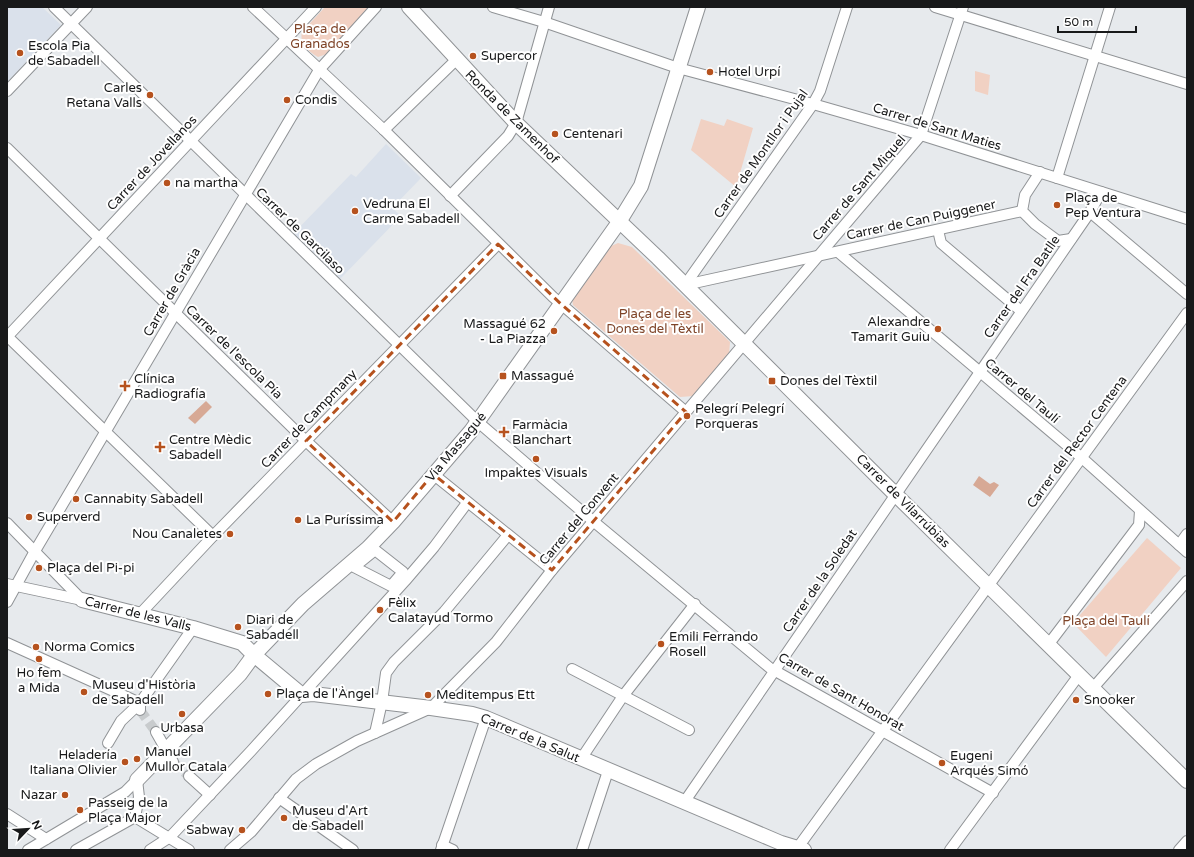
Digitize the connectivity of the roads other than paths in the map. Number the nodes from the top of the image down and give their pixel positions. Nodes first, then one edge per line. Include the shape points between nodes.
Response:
1 (54, 7) edge
2 (87, 7) edge
3 (253, 7) edge
4 (316, 7) edge
5 (376, 7) edge
6 (409, 7) edge
7 (493, 7) edge
8 (549, 7) edge
9 (698, 7) edge
10 (847, 7) edge
11 (935, 7) edge
12 (1110, 7) edge
13 (962, 11) edge
14 (544, 22) junction
15 (71, 24) junction
16 (286, 38) junction
17 (1096, 55) junction
18 (456, 60) junction
19 (678, 68) junction
20 (319, 70) junction
21 (1187, 84) edge
22 (7, 92) edge
23 (814, 104) junction
24 (516, 123) junction
25 (384, 130) junction
26 (921, 135) junction
27 (190, 141) junction
28 (7, 148) edge
29 (1040, 172) junction
30 (1057, 178) junction
31 (1101, 192) junction
32 (244, 194) junction
33 (450, 196) junction
34 (1022, 211) junction
35 (1090, 212) junction
36 (1187, 219) edge
37 (619, 222) junction
38 (938, 230) junction
39 (100, 238) junction
40 (1071, 239) junction
41 (498, 244) junction
42 (838, 252) junction
43 (818, 256) junction
44 (685, 285) junction
45 (1187, 294) edge
46 (561, 304) junction
47 (1021, 311) junction
48 (175, 313) junction
49 (1187, 313) edge
50 (7, 337) edge
51 (744, 343) junction
52 (398, 345) junction
53 (979, 373) junction
54 (686, 412) junction
55 (478, 422) junction
56 (106, 430) junction
57 (306, 441) junction
58 (1082, 458) junction
59 (433, 474) junction
60 (895, 494) junction
61 (467, 503) junction
62 (1140, 510) junction
63 (594, 521) junction
64 (393, 522) junction
65 (7, 523) edge
66 (1187, 534) edge
67 (508, 535) junction
68 (213, 536) junction
69 (1179, 545) junction
70 (35, 551) junction
71 (1187, 552) edge
72 (552, 570) junction
73 (1187, 581) edge
74 (12, 585) edge
75 (989, 586) junction
76 (82, 600) junction
77 (7, 602) edge
78 (696, 604) junction
79 (140, 614) junction
80 (193, 628) junction
81 (7, 643) edge
82 (1048, 645) junction
83 (259, 651) junction
84 (572, 669) dead end
85 (775, 671) junction
86 (1079, 674) junction
87 (1093, 688) junction
88 (302, 695) junction
89 (623, 696) junction
90 (382, 702) junction
91 (140, 707) junction
92 (430, 708) junction
93 (486, 718) junction
94 (689, 730) dead end
95 (883, 731) junction
96 (156, 732) tunnel mouth
97 (375, 733) junction
98 (108, 743) dead end
99 (170, 756) junction
100 (581, 759) junction
101 (608, 771) junction
102 (189, 776) tunnel mouth
103 (137, 780) junction
104 (1187, 781) edge
105 (993, 793) junction
106 (210, 795) junction
107 (279, 798) junction
108 (685, 801) junction
109 (7, 814) edge
110 (135, 817) junction
111 (170, 837) junction
112 (46, 839) junction
113 (1187, 841) edge
114 (441, 847) edge
115 (28, 850) edge
116 (76, 850) edge
117 (150, 850) edge
118 (189, 850) edge
119 (230, 850) edge
120 (353, 850) edge
121 (454, 850) edge
122 (582, 850) edge
123 (799, 850) edge
124 (950, 850) edge
125 (1179, 850) edge

1 - 15 street, Carrer de Garcilaso
2 - 15 street
3 - 16 street
4 - 16 street, Carrer de Jovellanos
5 - 20 street, Carrer de Gràcia
6 - 18 street, Ronda de Zamenhof
7 - 14 street, Carrer de Sant Maties
8 - 14 street
9 - 19 street, Via Massagué
10 - 23 street, Carrer de Montllor i Pujal
11 - 13 street
12 - 17 street
13 - 17 street
13 - 26 street, Carrer de Sant Miquel
14 - 19 street, Carrer de Sant Maties
14 - 24 street
15 - 22 street
15 - 27 street, Carrer de Garcilaso
16 - 20 street
16 - 27 street, Carrer de Jovellanos
17 - 21 street
17 - 30 street
18 - 24 street, Ronda de Zamenhof
18 - 25 street
19 - 23 street, Carrer de Sant Maties
19 - 37 street, Via Massagué via 641,186
20 - 25 street
20 - 32 street, Carrer de Gràcia
23 - 26 street, Carrer de Sant Maties
23 - 44 street, Carrer de Montllor i Pujal
24 - 33 street via 508,136
24 - 37 street, Ronda de Zamenhof
25 - 33 street
26 - 29 street, Carrer de Sant Maties
26 - 43 street, Carrer de Sant Miquel
27 - 32 street, Carrer de Garcilaso
27 - 39 street, Carrer de Jovellanos
28 - 39 street, Carrer de l'escola Pía
29 - 30 street, Carrer de Sant Maties
29 - 34 street via 1025,195
30 - 31 street, Carrer de Sant Maties
31 - 35 street, Carrer del Fra Batlle
31 - 36 street, Carrer de Sant Maties
32 - 48 street, Carrer de Gràcia
32 - 52 street, Carrer de Garcilaso
33 - 41 street
34 - 38 street, Carrer de Can Puiggener
34 - 40 street via 1058,241
35 - 40 street, Carrer del Fra Batlle
35 - 45 street
37 - 44 street, Carrer de Vilarrúbias
37 - 46 street, Via Massagué
38 - 42 street, Carrer de Can Puiggener
38 - 47 street via 941,243
39 - 48 street, Carrer de l'escola Pía
39 - 50 street, Carrer de Jovellanos
40 - 47 street, Carrer del Fra Batlle
41 - 46 street
41 - 52 street, Carrer de Campmany
42 - 43 street, Carrer de Can Puiggener
42 - 53 street, Carrer del Taulí
43 - 44 street, Carrer de Can Puiggener
43 - 51 street, Carrer de Sant Miquel
44 - 51 street, Carrer de Vilarrúbias
46 - 54 street
46 - 55 street, Via Massagué
47 - 53 street, Carrer del Fra Batlle
48 - 56 street, Carrer de Gràcia
48 - 57 street, Carrer de l'escola Pía
49 - 58 street, Carrer del Rector Centena
50 - 56 street
51 - 54 street, Carrer del Convent
51 - 60 street, Carrer de Vilarrúbias
52 - 55 street, Carrer de Garcilaso
52 - 57 street, Carrer de Campmany
53 - 58 street, Carrer del Taulí
53 - 60 street, Carrer del Fra Batlle
54 - 63 street, Carrer del Convent
55 - 59 street, Via Massagué
55 - 63 street, Carrer de Garcilaso
56 - 68 street
56 - 70 street, Carrer de Gràcia
57 - 64 street, Carrer de l'escola Pía
57 - 68 street, Carrer de Campmany
58 - 62 street, Carrer del Taulí
58 - 75 street, Carrer del Rector Centena
59 - 61 street
59 - 64 street, Via Massagué
60 - 75 street, Carrer de Vilarrúbias
60 - 85 street, Carrer de la Soledat
61 - 67 street
61 - 88 street via 434,547
62 - 69 street, Carrer del Taulí
62 - 82 street via 1139,525
63 - 72 street, Carrer del Convent
63 - 78 street, Carrer de Sant Honorat
64 - 83 street, Via Massagué via 368,548 303,604
65 - 70 street
66 - 69 street
67 - 72 street
67 - 90 street via 444,612 394,662 386,673
68 - 79 street, Carrer de Campmany
69 - 71 street, Carrer del Taulí
70 - 74 street, Carrer de Gràcia
70 - 76 street
72 - 92 street, Carrer del Convent via 496,642
73 - 87 street
74 - 76 street, Carrer de les Valls
74 - 77 street, Carrer de Gràcia
75 - 82 street, Carrer de Vilarrúbias
75 - 95 street, Carrer del Rector Centena
76 - 79 street, Carrer de les Valls
78 - 85 street, Carrer de Sant Honorat
78 - 89 street
79 - 80 street, Carrer de les Valls
80 - 83 street, Carrer de les Valls
80 - 91 street
81 - 91 street
82 - 86 street, Carrer de Vilarrúbias
83 - 88 street
83 - 99 street, Via Massagué
84 - 89 street
85 - 95 street, Carrer de Sant Honorat
85 - 108 street, Carrer de la Soledat
86 - 87 street, Carrer de Vilarrúbias
86 - 105 street
87 - 104 street, Carrer de Vilarrúbias
88 - 90 street, Carrer de la Salut via 314,694
88 - 106 street
89 - 94 street
89 - 100 street
90 - 92 street, Carrer de la Salut
90 - 97 street
91 - 98 street via 121,721
92 - 93 street, Carrer de la Salut
92 - 97 street
93 - 100 street, Carrer de la Salut
93 - 114 street
95 - 105 street, Carrer de Sant Honorat
95 - 123 street, Carrer del Rector Centena
96 - 99 street
97 - 107 street via 316,764 296,779
99 - 103 street, Via Massagué
100 - 101 street, Carrer de la Salut
101 - 108 street, Carrer de la Salut
101 - 122 street
102 - 106 street
103 - 110 street via 139,797
103 - 112 street via 125,792
105 - 124 street
106 - 111 street
107 - 119 street via 252,832
107 - 120 street
108 - 123 street, Carrer de la Salut
109 - 112 street
110 - 111 street
110 - 116 street
111 - 117 street
111 - 118 street
112 - 115 street
113 - 125 street
114 - 121 street

